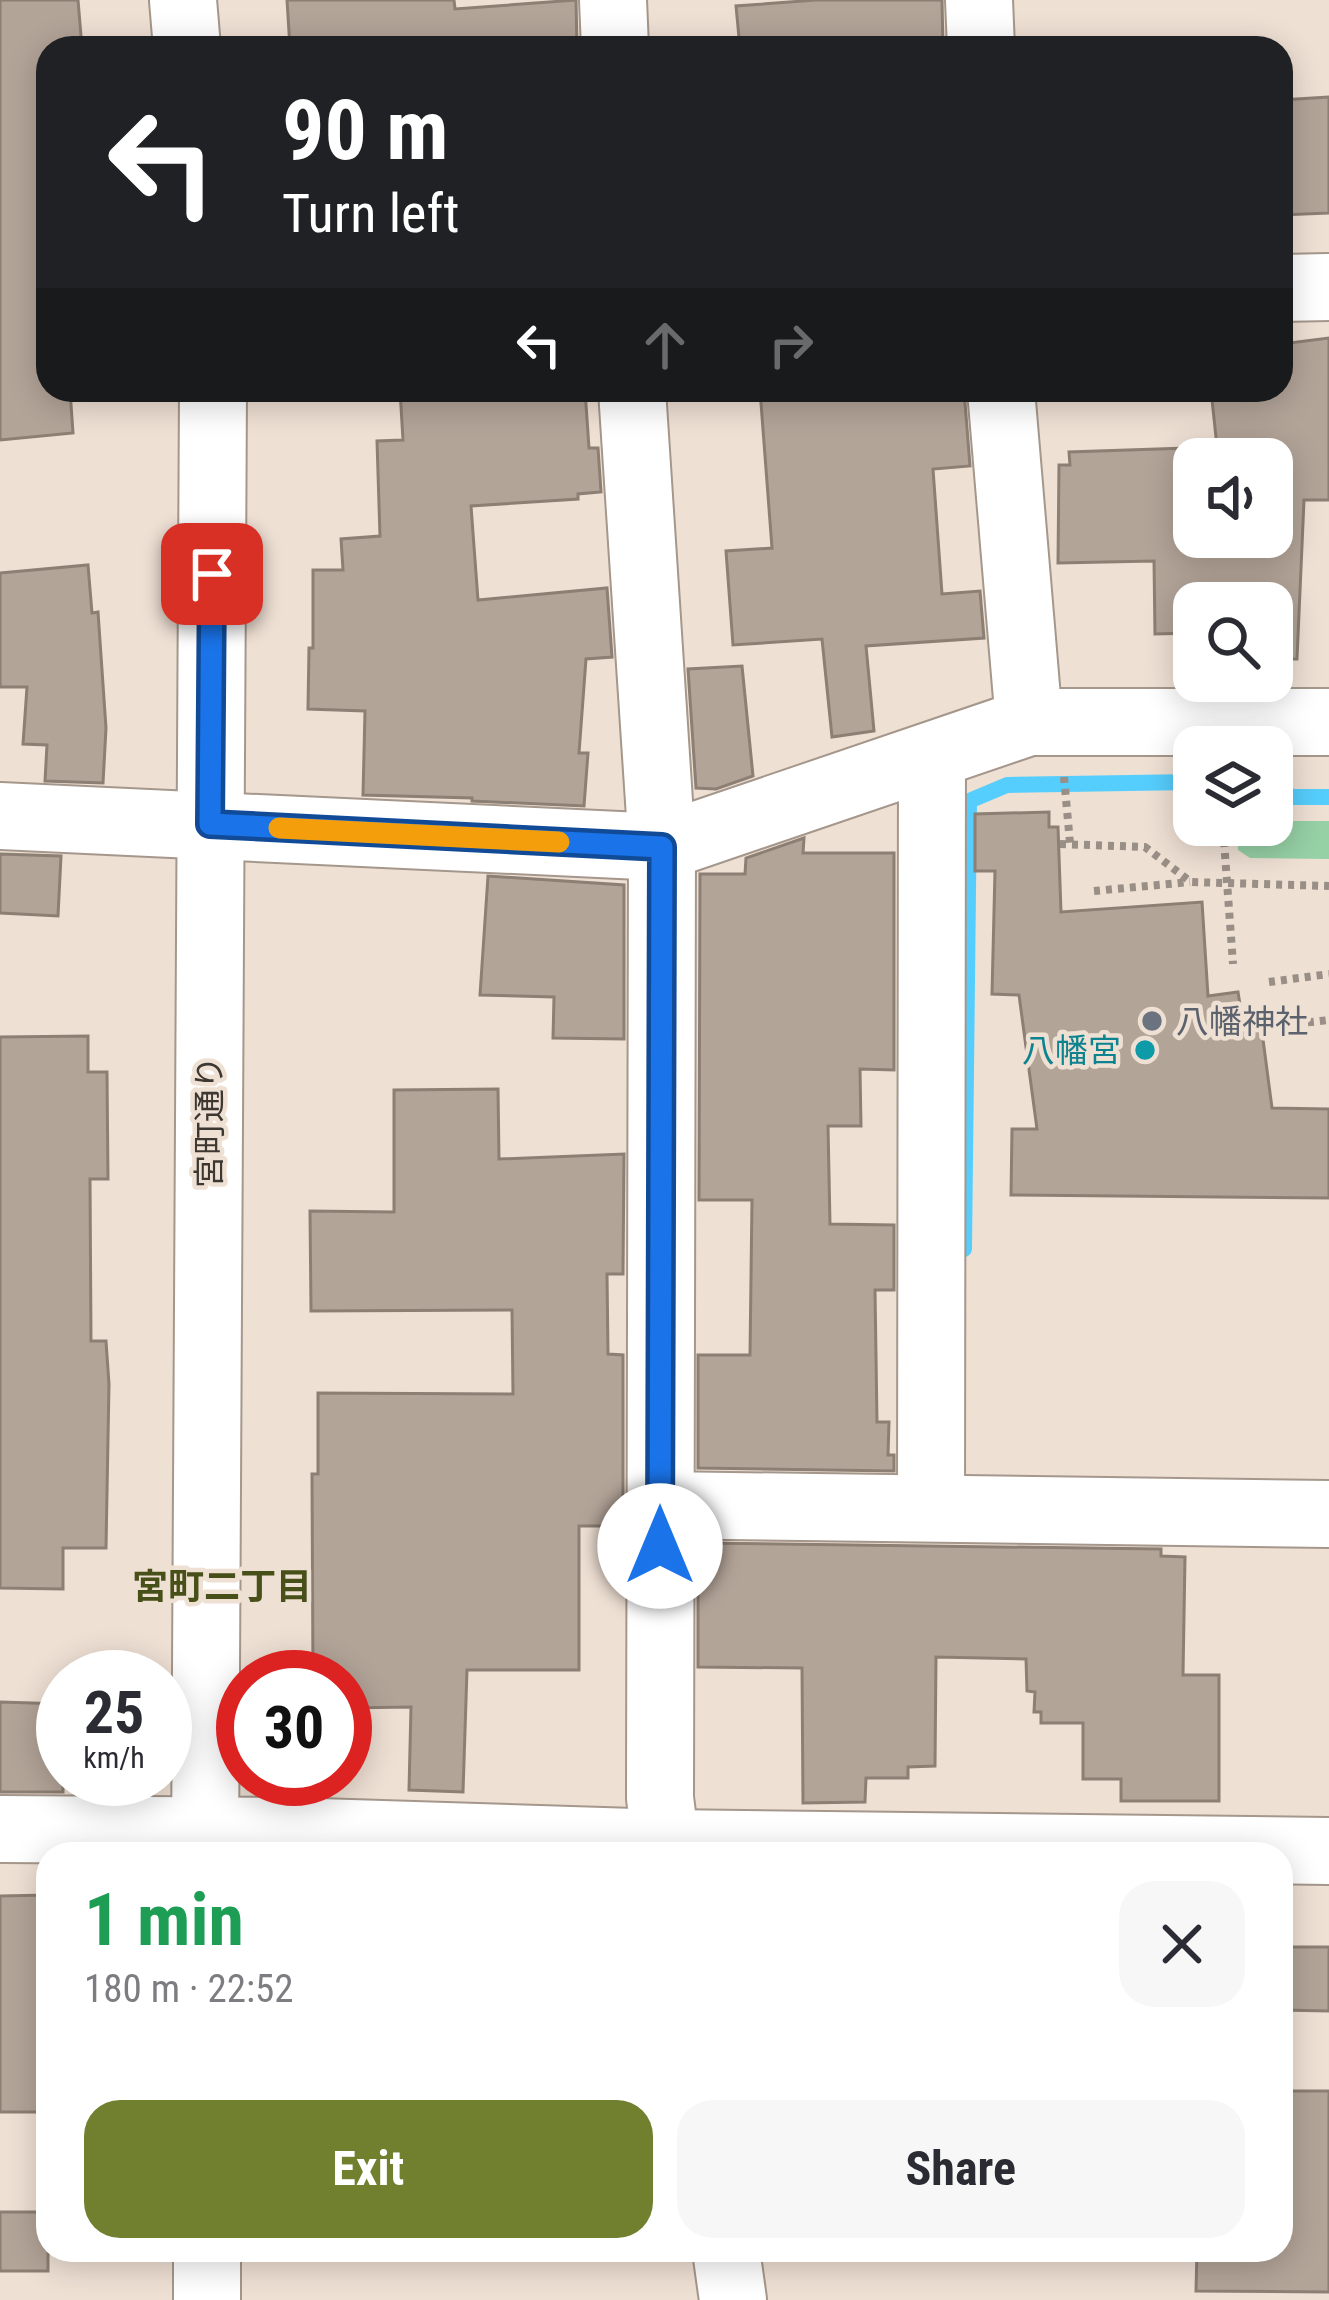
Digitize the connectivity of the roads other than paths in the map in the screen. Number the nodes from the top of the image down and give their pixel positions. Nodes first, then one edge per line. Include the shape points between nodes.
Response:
1 (183, 0) edge
2 (613, 0) edge
3 (979, 0) edge
4 (186, 36) edge
5 (614, 36) edge
6 (980, 36) edge
7 (1329, 287) edge
8 (1293, 288) edge
9 (213, 402) edge
10 (633, 402) edge
11 (1002, 402) edge
12 (1029, 722) junction
13 (1329, 722) edge
14 (932, 756) junction
15 (0, 816) edge
16 (210, 824) junction
17 (662, 847) junction
18 (660, 1504) junction
19 (931, 1508) junction
20 (1329, 1514) edge
21 (0, 1829) edge
22 (190, 1842) edge
23 (205, 1842) edge
24 (212, 1842) edge
25 (532, 1842) edge
26 (665, 1842) edge
27 (1293, 1851) edge
28 (1329, 1851) edge
29 (206, 2262) edge
30 (728, 2262) edge
31 (206, 2300) edge
32 (733, 2300) edge

1 - 4 street
2 - 5 street
3 - 6 street
7 - 8 street
9 - 16 street, 宮町通り
10 - 17 street
11 - 12 street
12 - 13 street
12 - 14 street
14 - 17 street
14 - 19 street
15 - 16 street
16 - 17 street
16 - 23 street, 宮町通り
17 - 18 street
18 - 19 street
18 - 26 street
19 - 20 street
21 - 22 street
24 - 25 street via 287,1831
27 - 28 street
29 - 31 street
30 - 32 street

